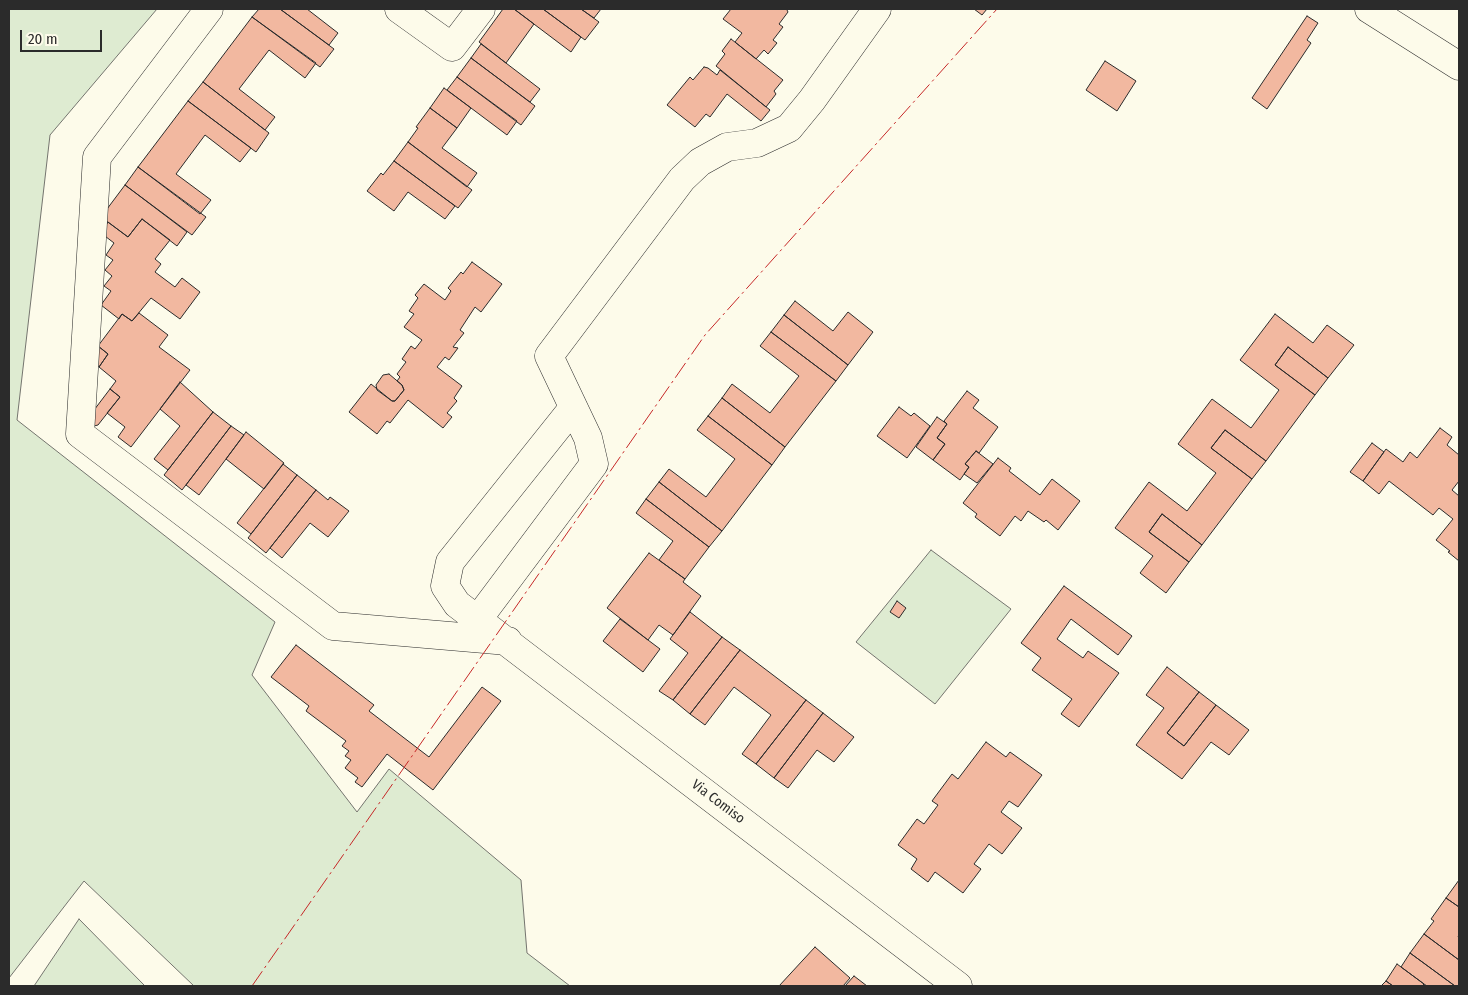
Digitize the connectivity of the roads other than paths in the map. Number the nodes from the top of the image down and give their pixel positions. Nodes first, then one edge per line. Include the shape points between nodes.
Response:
1 (209, 9) edge
2 (398, 9) edge
3 (480, 9) edge
4 (877, 9) edge
5 (1369, 9) edge
6 (1459, 66) edge
7 (573, 408) junction
8 (478, 619) junction
9 (508, 641) junction
10 (958, 986) edge

1 - 9 street via 97,157 80,434 333,626
2 - 3 street via 452,48
4 - 7 street via 789,128 757,143 727,147 700,162 682,179 549,356
5 - 6 street
7 - 8 street via 588,438 594,464
7 - 8 street, Via Comiso via 450,562 445,586 457,604
8 - 9 street, Via Comiso
9 - 10 street, Via Comiso

